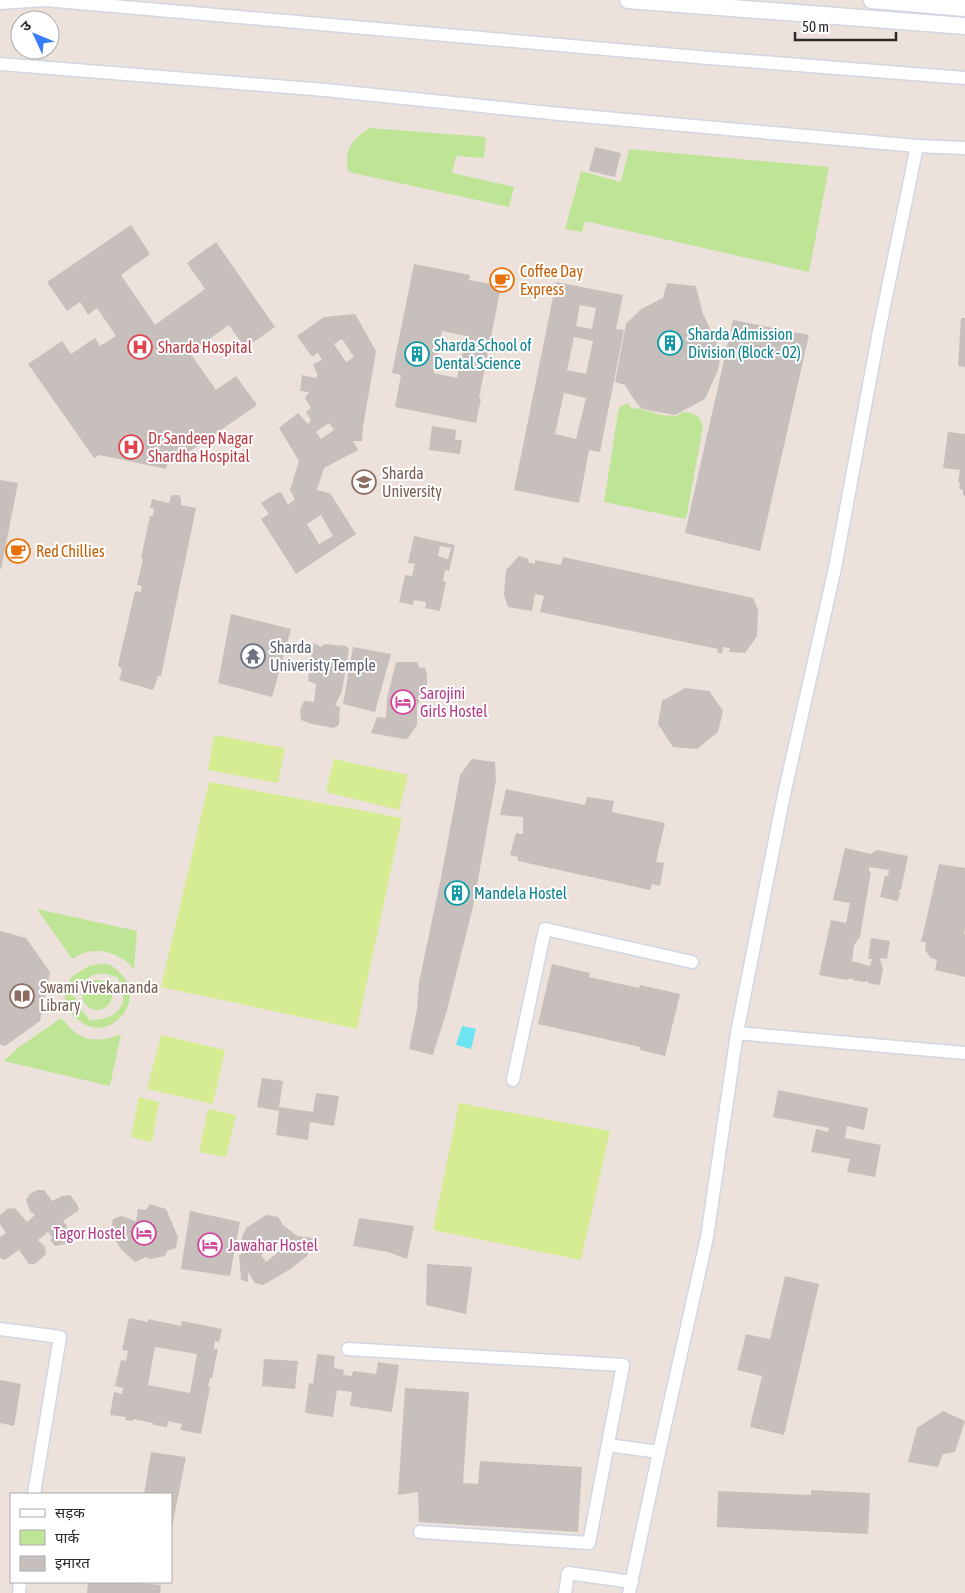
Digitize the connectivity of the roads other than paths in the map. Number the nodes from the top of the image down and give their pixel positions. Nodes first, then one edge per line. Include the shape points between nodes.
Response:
1 (628, 0) edge
2 (872, 0) edge
3 (0, 3) edge
4 (965, 8) edge
5 (965, 26) edge
6 (0, 64) edge
7 (965, 78) edge
8 (917, 146) junction
9 (965, 148) edge
10 (692, 962) dead end
11 (737, 1032) junction
12 (965, 1053) edge
13 (514, 1080) dead end
14 (0, 1329) edge
15 (348, 1348) dead end
16 (608, 1445) junction
17 (658, 1452) junction
18 (34, 1493) edge
19 (420, 1532) dead end
20 (630, 1587) edge
21 (565, 1593) edge

1 - 5 street
2 - 4 street
3 - 7 street via 45,0
6 - 8 street via 325,90
8 - 9 street
8 - 11 street via 835,568 783,799
10 - 13 street via 545,929
11 - 12 street
11 - 17 street via 707,1237
14 - 18 street via 60,1337
15 - 16 street via 623,1365
16 - 17 street
16 - 19 street via 589,1543
17 - 20 street
20 - 21 street via 568,1573

